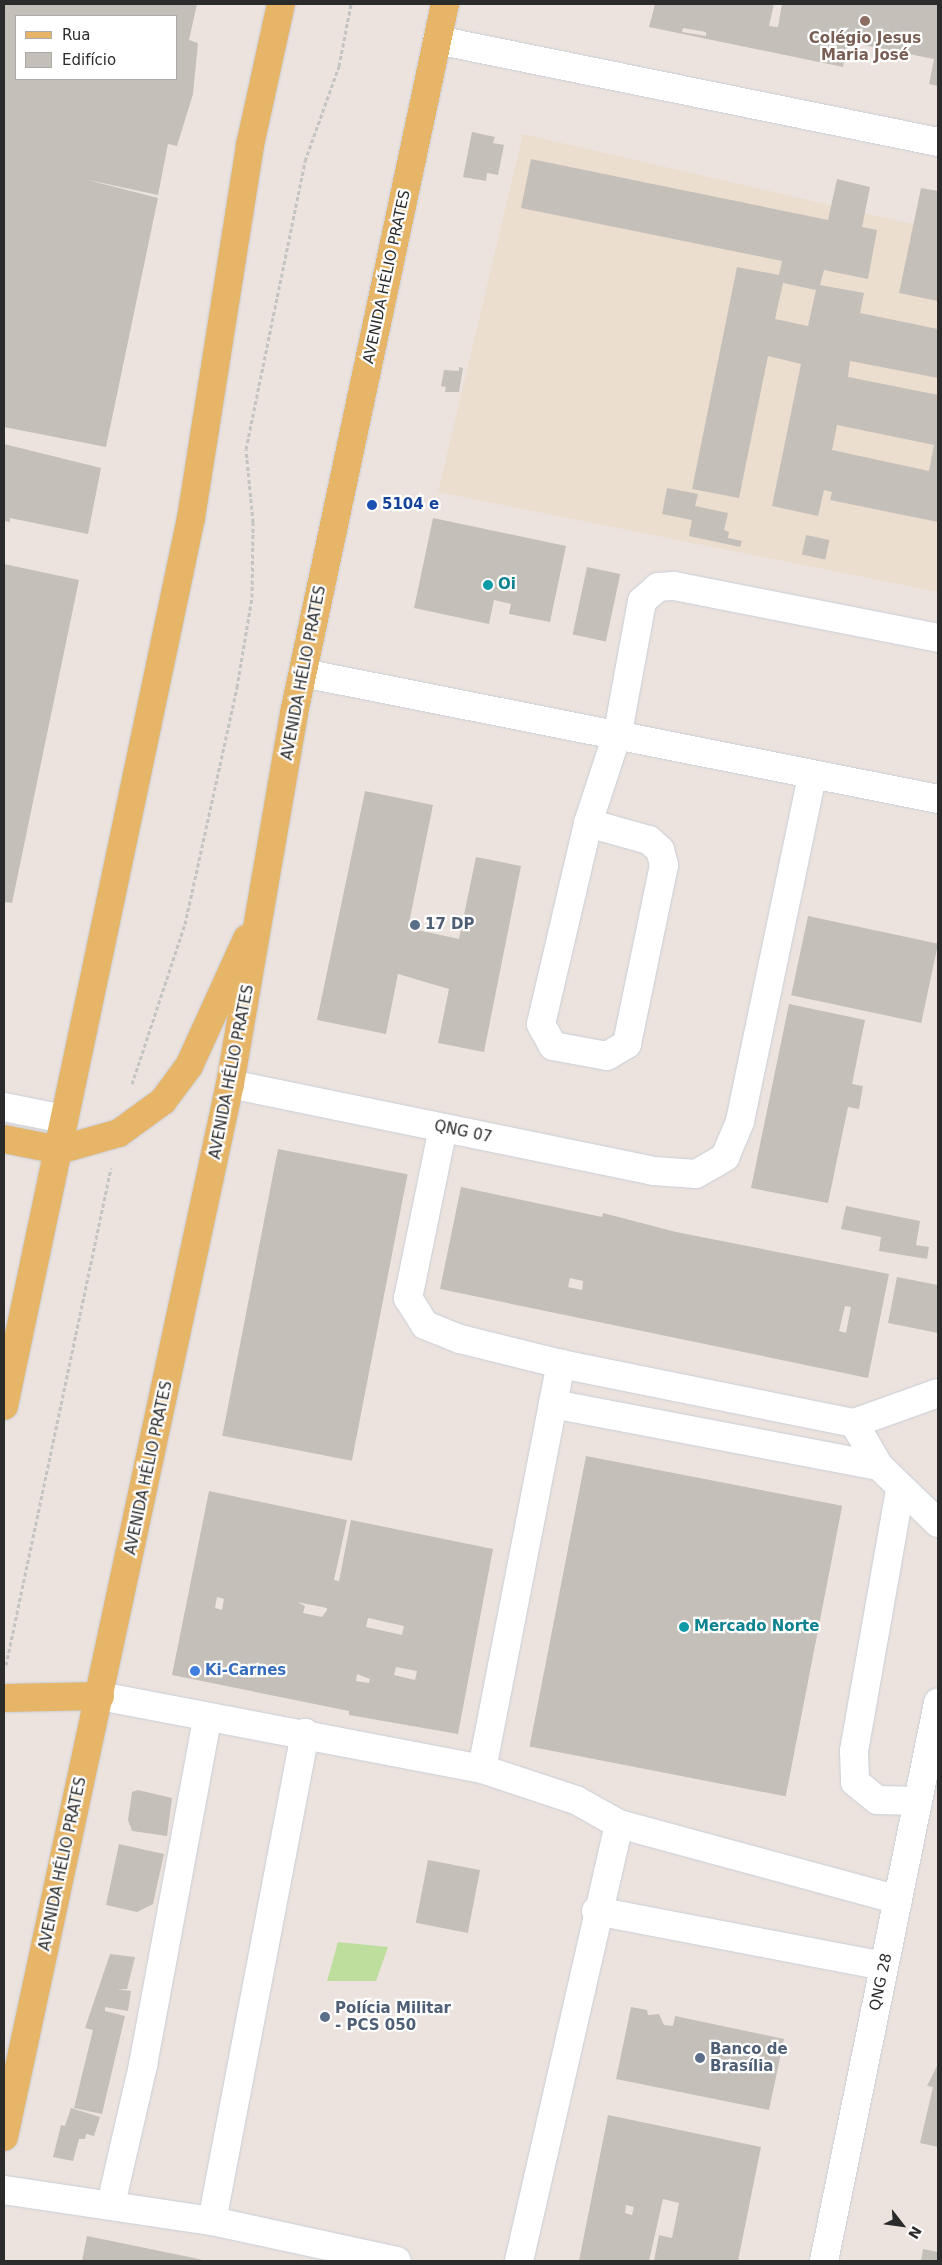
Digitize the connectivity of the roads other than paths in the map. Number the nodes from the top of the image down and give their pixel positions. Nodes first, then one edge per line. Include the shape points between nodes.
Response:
1 (281, 4) edge
2 (445, 4) edge
3 (437, 40) junction
4 (938, 142) edge
5 (938, 638) edge
6 (303, 673) junction
7 (618, 732) junction
8 (812, 776) junction
9 (938, 799) edge
10 (588, 823) junction
11 (264, 901) junction
12 (230, 1084) junction
13 (4, 1107) edge
14 (64, 1119) junction
15 (443, 1128) junction
16 (4, 1139) edge
17 (59, 1150) junction
18 (561, 1364) junction
19 (719, 1394) junction
20 (938, 1394) edge
21 (553, 1404) junction
22 (4, 1406) edge
23 (854, 1423) junction
24 (710, 1434) junction
25 (879, 1466) junction
26 (900, 1490) junction
27 (938, 1523) edge
28 (100, 1696) junction
29 (4, 1698) edge
30 (938, 1703) edge
31 (207, 1720) junction
32 (305, 1733) junction
33 (482, 1769) junction
34 (918, 1801) junction
35 (619, 1824) junction
36 (898, 1900) junction
37 (596, 1911) junction
38 (884, 1966) junction
39 (4, 2137) edge
40 (4, 2190) edge
41 (111, 2204) junction
42 (212, 2221) junction
43 (398, 2261) edge
44 (519, 2261) edge
45 (824, 2261) edge

1 - 14 main road via 250,145 190,518
2 - 3 main road, AVENIDA HÉLIO PRATES
3 - 4 street
3 - 6 main road, AVENIDA HÉLIO PRATES
5 - 7 street via 674,586 658,587 642,601
6 - 7 street
6 - 11 main road, AVENIDA HÉLIO PRATES
7 - 8 street
7 - 10 street
8 - 9 street
8 - 15 street, QNG 07 via 740,1121 725,1157 696,1174 654,1171
10 - 10 street via 649,840 660,850 664,865 627,1044 608,1056 553,1046 541,1024
11 - 12 main road, AVENIDA HÉLIO PRATES
11 - 17 main road via 189,1066 163,1101 119,1133
12 - 15 street, QNG 07
12 - 28 main road, AVENIDA HÉLIO PRATES
13 - 14 street
14 - 17 main road
15 - 18 street via 408,1298 425,1325 460,1339
16 - 17 main road
17 - 22 main road
18 - 19 street
18 - 21 street
19 - 23 street
19 - 24 street
20 - 23 street
21 - 24 street
21 - 33 street
23 - 25 street
24 - 25 street
25 - 26 street
26 - 27 street
26 - 34 street via 854,1751 855,1782 877,1800
28 - 29 main road
28 - 31 street
28 - 39 main road, AVENIDA HÉLIO PRATES
30 - 34 street, QNG 28
31 - 32 street
31 - 41 street via 143,2065
32 - 33 street
32 - 42 street
33 - 35 street via 576,1800
34 - 36 street, QNG 28
35 - 36 street
35 - 37 street
36 - 38 street, QNG 28
37 - 38 street
37 - 44 street
38 - 45 street, QNG 28
40 - 41 street
41 - 42 street
42 - 43 street

